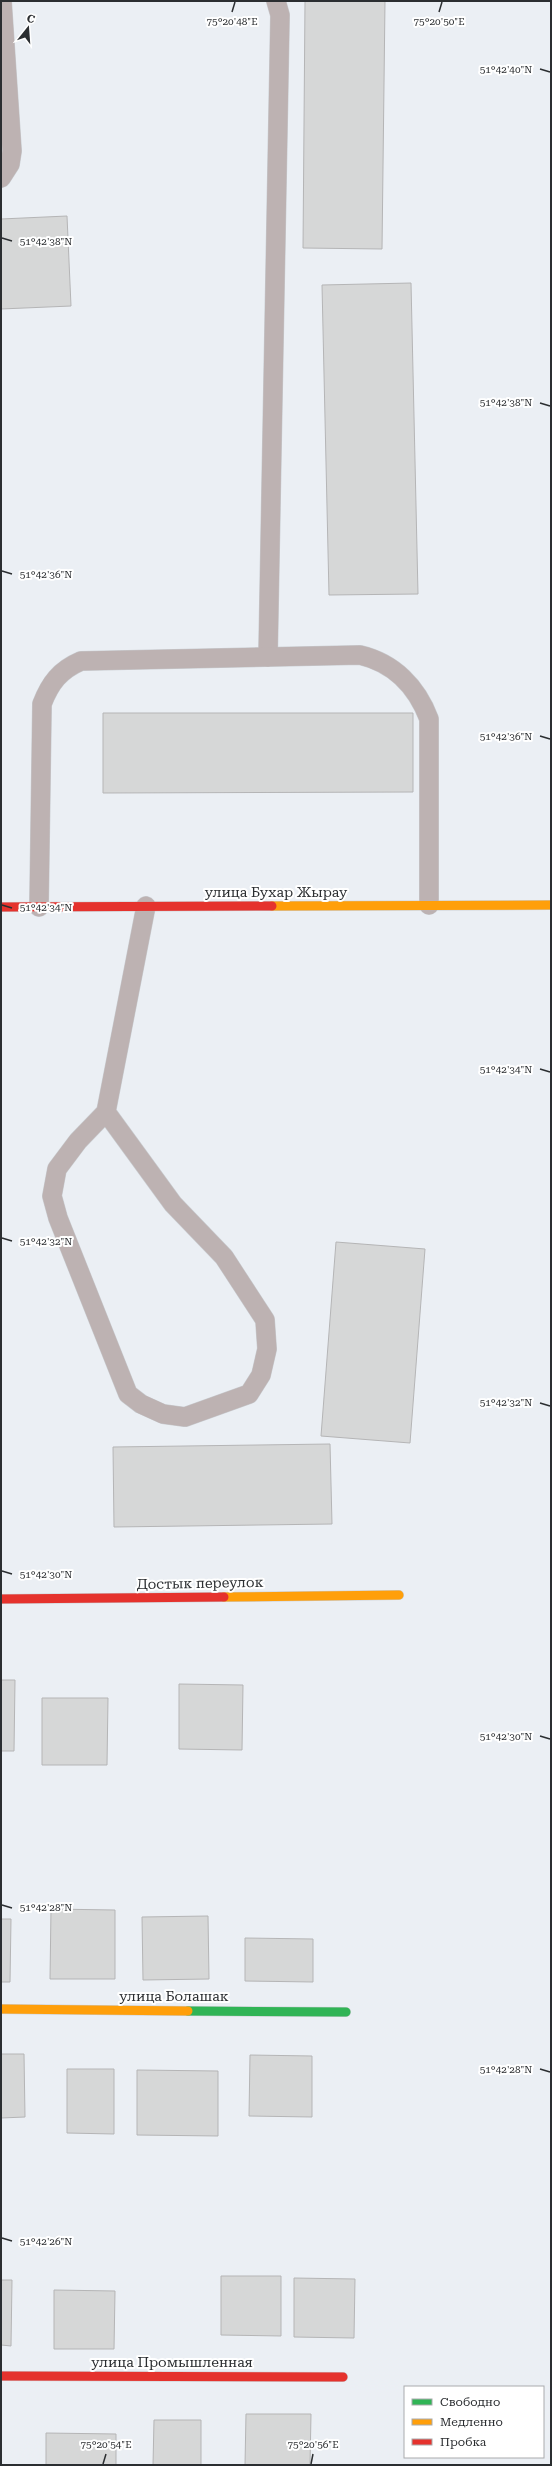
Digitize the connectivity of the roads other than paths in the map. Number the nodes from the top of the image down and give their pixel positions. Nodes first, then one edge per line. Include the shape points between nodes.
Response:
1 (2, 1) edge
2 (276, 1) edge
3 (1, 178) edge
4 (268, 657) junction
5 (429, 905) junction
6 (551, 905) edge
7 (146, 906) junction
8 (1, 907) edge
9 (39, 907) junction
10 (106, 1112) junction
11 (399, 1594) dead end
12 (1, 1599) edge
13 (1, 2009) edge
14 (346, 2012) dead end
15 (1, 2376) edge
16 (343, 2377) dead end

1 - 3 lane via 12,151 10,164
2 - 4 lane via 280,14
4 - 5 lane via 360,655 377,659 409,683 423,702 429,719
4 - 9 lane via 81,662 66,667 56,677 42,704
5 - 6 street, улица Бухар Жырау
5 - 7 street, улица Бухар Жырау
7 - 9 street, улица Бухар Жырау
7 - 10 lane
8 - 9 street, улица Бухар Жырау
10 - 10 lane via 78,1141 57,1169 52,1196 58,1218 128,1394 141,1404 163,1414 185,1417 249,1394 261,1375 268,1349 266,1320 224,1257 173,1204
11 - 12 street, Достык переулок
13 - 14 street, улица Болашак
15 - 16 street, улица Промышленная

